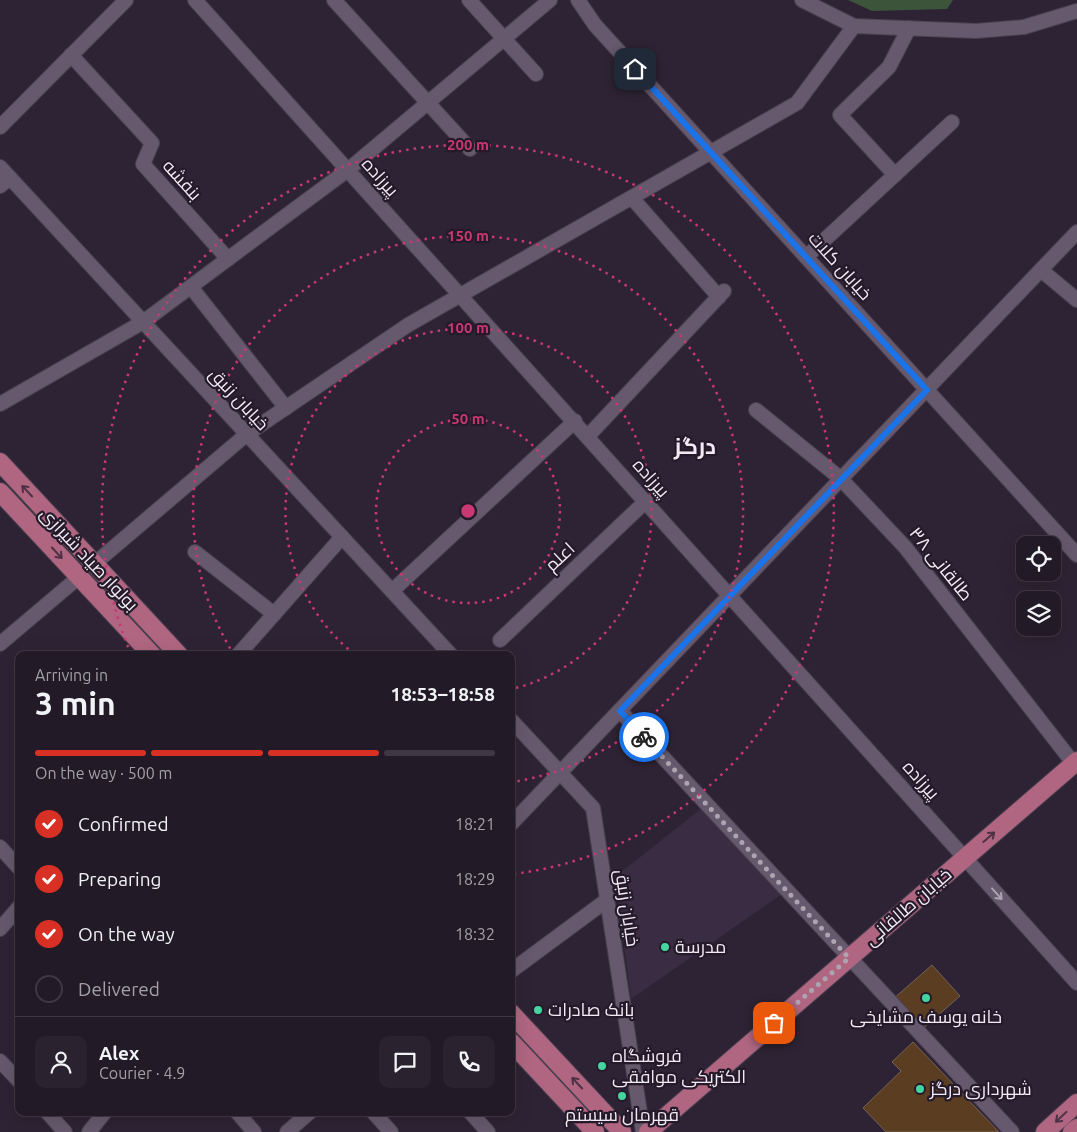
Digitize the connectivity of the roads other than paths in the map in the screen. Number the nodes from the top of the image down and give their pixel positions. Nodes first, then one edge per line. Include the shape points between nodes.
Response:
1 (126, 0) edge
2 (195, 0) edge
3 (334, 0) edge
4 (469, 0) edge
5 (550, 0) edge
6 (578, 0) edge
7 (802, 0) edge
8 (1076, 12) edge
9 (854, 26) junction
10 (909, 28) junction
11 (504, 38) junction
12 (71, 56) junction
13 (536, 74) dead end
14 (427, 102) junction
15 (952, 122) dead end
16 (0, 127) edge
17 (470, 149) dead end
18 (711, 152) junction
19 (0, 168) edge
20 (349, 170) junction
21 (895, 175) junction
22 (5, 182) edge
23 (632, 198) junction
24 (1077, 232) edge
25 (806, 257) junction
26 (228, 259) junction
27 (1041, 270) junction
28 (191, 287) junction
29 (462, 295) junction
30 (1077, 300) edge
31 (143, 322) junction
32 (927, 390) junction
33 (0, 404) edge
34 (286, 408) junction
35 (756, 410) dead end
36 (575, 421) junction
37 (247, 434) junction
38 (588, 436) junction
39 (0, 462) edge
40 (840, 478) junction
41 (0, 492) edge
42 (646, 501) junction
43 (342, 537) junction
44 (195, 552) dead end
45 (1077, 555) edge
46 (94, 564) junction
47 (79, 577) junction
48 (392, 591) junction
49 (731, 596) junction
50 (274, 614) junction
51 (500, 640) dead end
52 (0, 644) edge
53 (148, 651) edge
54 (175, 651) edge
55 (242, 651) edge
56 (447, 651) edge
57 (620, 711) junction
58 (515, 724) edge
59 (1075, 762) edge
60 (560, 773) junction
61 (515, 820) edge
62 (0, 847) edge
63 (965, 858) junction
64 (15, 864) edge
65 (607, 900) junction
66 (15, 911) edge
67 (0, 928) edge
68 (849, 958) junction
69 (515, 968) edge
70 (1077, 983) edge
71 (515, 1017) edge
72 (515, 1046) edge
73 (0, 1061) edge
74 (15, 1077) edge
75 (1077, 1103) edge
76 (51, 1116) edge
77 (102, 1116) edge
78 (240, 1116) edge
79 (305, 1116) edge
80 (377, 1116) edge
81 (474, 1116) edge
82 (1077, 1128) edge
83 (65, 1132) edge
84 (89, 1132) edge
85 (254, 1132) edge
86 (287, 1132) edge
87 (391, 1132) edge
88 (488, 1132) edge
89 (595, 1132) edge
90 (622, 1132) edge
91 (643, 1132) edge
92 (648, 1132) edge
93 (1012, 1132) edge
94 (1045, 1132) edge
95 (1072, 1132) edge

1 - 12 street
2 - 20 street, پیرزاده
3 - 14 street
4 - 11 street
5 - 11 street
6 - 18 street, خیابان کلات via 595,25
7 - 9 street
8 - 10 street via 1024,27 976,31
9 - 10 street
9 - 18 street via 797,103
10 - 21 street via 889,67 840,115
11 - 13 street
11 - 14 street
12 - 16 street
12 - 26 street, بنفشه via 152,144 143,164
14 - 17 street
14 - 20 street
15 - 21 street
18 - 23 street
18 - 25 street, خیابان کلات
19 - 22 street, خیابان زنبق
20 - 26 street
20 - 29 street, پیرزاده
21 - 25 street
22 - 31 street, خیابان زنبق
23 - 29 street
23 - 38 street via 722,294
24 - 27 street
25 - 32 street, خیابان کلات
26 - 28 street
27 - 30 street
27 - 32 street
28 - 31 street
28 - 34 street
29 - 34 street via 408,325
29 - 36 street, پیرزاده
31 - 33 street
31 - 37 street, خیابان زنبق
32 - 40 street
32 - 45 street, خیابان کلات
34 - 37 street
35 - 40 street, طالقانی ۳۸
36 - 38 street, پیرزاده
36 - 48 street
37 - 43 street, خیابان زنبق
37 - 46 street
38 - 42 street, پیرزاده
46 -> 39 main road, بولوار صیاد شیرازی
40 - 49 street
40 - 59 street, طالقانی ۳۸ via 905,547
41 -> 47 main road, بولوار صیاد شیرازی
42 - 49 street, پیرزاده
42 - 51 street, اعلم
43 - 48 street, خیابان زنبق
43 - 50 street
44 - 50 street
46 - 47 main road
46 - 54 main road, بولوار صیاد شیرازی
47 - 52 street
47 - 53 main road, بولوار صیاد شیرازی
48 - 56 street, خیابان زنبق
49 - 57 street
49 - 63 street, پیرزاده
50 - 55 street
57 - 60 street
57 - 68 street
58 - 60 street, خیابان زنبق
63 -> 59 main road, خیابان طالقانی
60 - 61 street
60 - 65 street, خیابان زنبق via 593,808
62 - 64 street
63 - 68 main road, خیابان طالقانی
63 -> 70 street, پیرزاده
65 - 69 street
65 - 91 street, خیابان زنبق
66 - 67 street
68 - 92 main road, خیابان طالقانی
68 - 93 street
90 -> 71 main road
72 - 89 main road
73 - 74 street
75 -> 94 main road
76 - 83 street
77 - 84 street
78 - 85 street
79 - 86 street
80 - 87 street
81 - 88 street
82 - 95 main road

